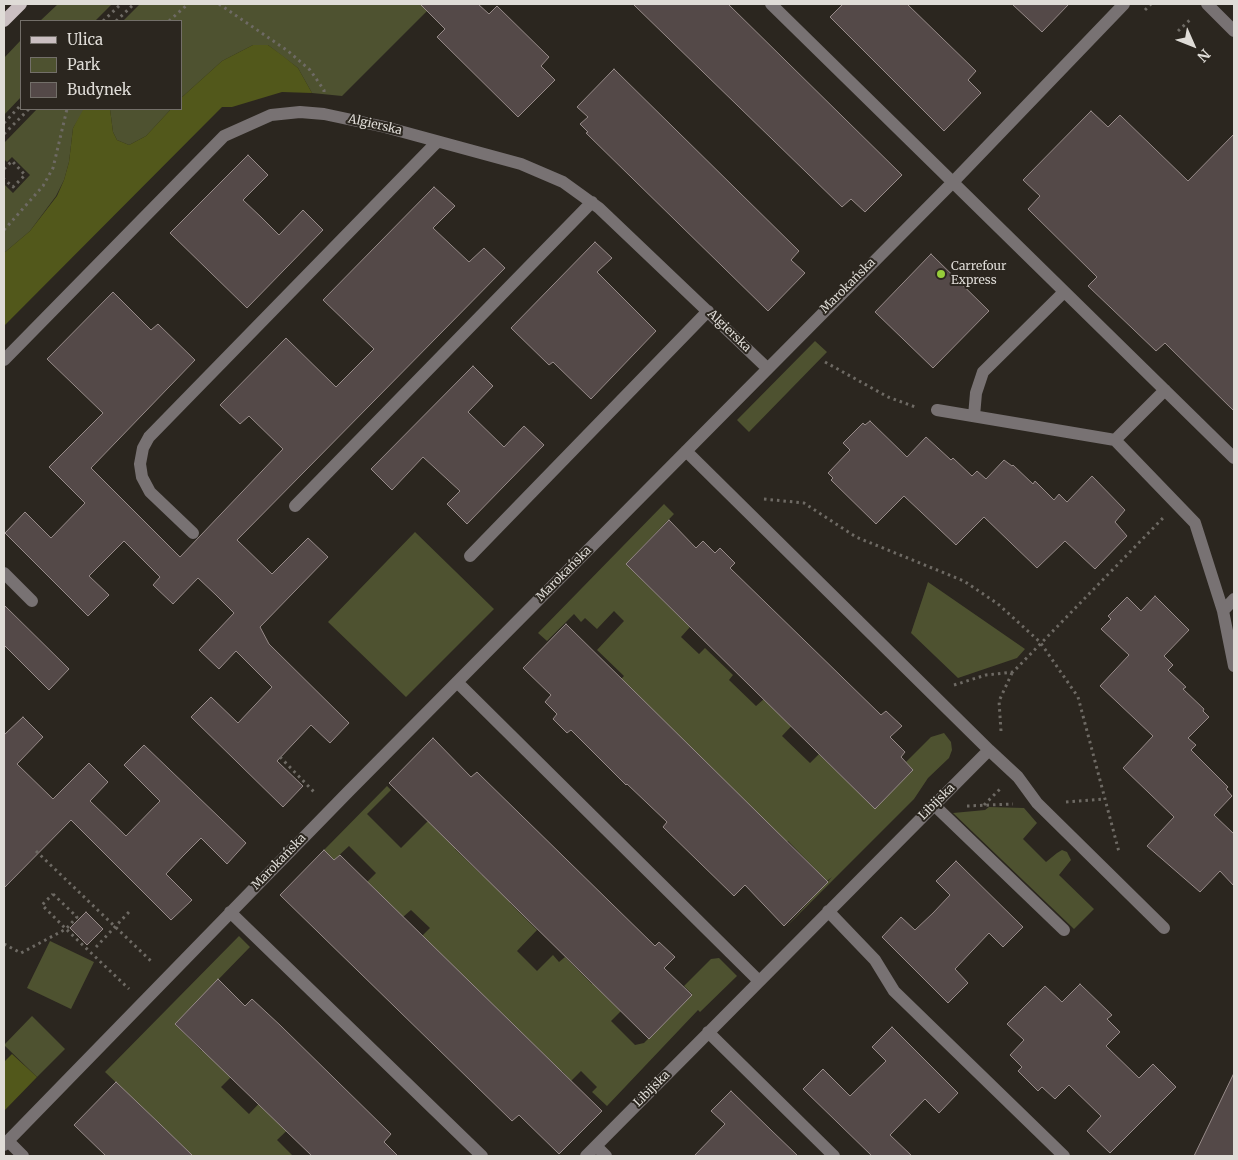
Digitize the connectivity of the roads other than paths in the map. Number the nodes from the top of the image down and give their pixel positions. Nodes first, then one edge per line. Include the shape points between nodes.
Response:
1 (21, 4) edge
2 (771, 4) edge
3 (1124, 4) edge
4 (1207, 4) edge
5 (4, 21) edge
6 (1234, 31) edge
7 (437, 142) junction
8 (954, 180) junction
9 (592, 202) junction
10 (1064, 292) junction
11 (708, 311) junction
12 (4, 360) edge
13 (766, 367) junction
14 (1165, 390) junction
15 (937, 410) road end
16 (974, 416) junction
17 (1115, 440) junction
18 (686, 451) junction
19 (1234, 458) edge
20 (295, 506) dead end
21 (193, 534) dead end
22 (470, 556) dead end
23 (4, 573) edge
24 (1234, 599) edge
25 (32, 600) dead end
26 (1223, 611) junction
27 (1234, 666) edge
28 (457, 682) junction
29 (989, 750) junction
30 (934, 805) junction
31 (230, 912) junction
32 (828, 912) junction
33 (1164, 928) dead end
34 (1064, 930) dead end
35 (759, 981) junction
36 (708, 1032) junction
37 (6, 1143) edge
38 (596, 1146) junction
39 (23, 1156) edge
40 (482, 1156) edge
41 (586, 1156) edge
42 (606, 1156) edge
43 (834, 1156) edge
44 (1064, 1156) edge

1 - 5 main road
2 - 8 street
3 - 8 street, Marokańska
4 - 6 street
7 - 9 street, Algierska via 520,164 563,182
7 - 12 street, Algierska via 385,127 300,112 271,115 224,136
7 - 21 street via 150,437 142,456 142,477 150,492
8 - 10 street
8 - 13 street, Marokańska
9 - 11 street, Algierska
9 - 20 street
10 - 14 street
10 - 16 street via 983,372 976,393
11 - 13 street, Algierska
11 - 22 street
13 - 18 street, Marokańska
14 - 17 street
14 - 19 street
15 - 16 street
16 - 17 street
17 - 26 street via 1195,523
18 - 28 street, Marokańska
18 - 29 street
23 - 25 street
24 - 26 street
26 - 27 street
28 - 31 street, Marokańska
28 - 35 street
29 - 30 street, Libijska
29 - 33 street via 1018,777 1037,804
30 - 32 street, Libijska
30 - 34 street
31 - 37 street, Marokańska
31 - 40 street
32 - 35 street, Libijska
32 - 44 street via 874,960 894,991
35 - 36 street, Libijska
36 - 38 street, Libijska
36 - 43 street
37 - 39 street
38 - 41 street, Libijska
38 - 42 street

